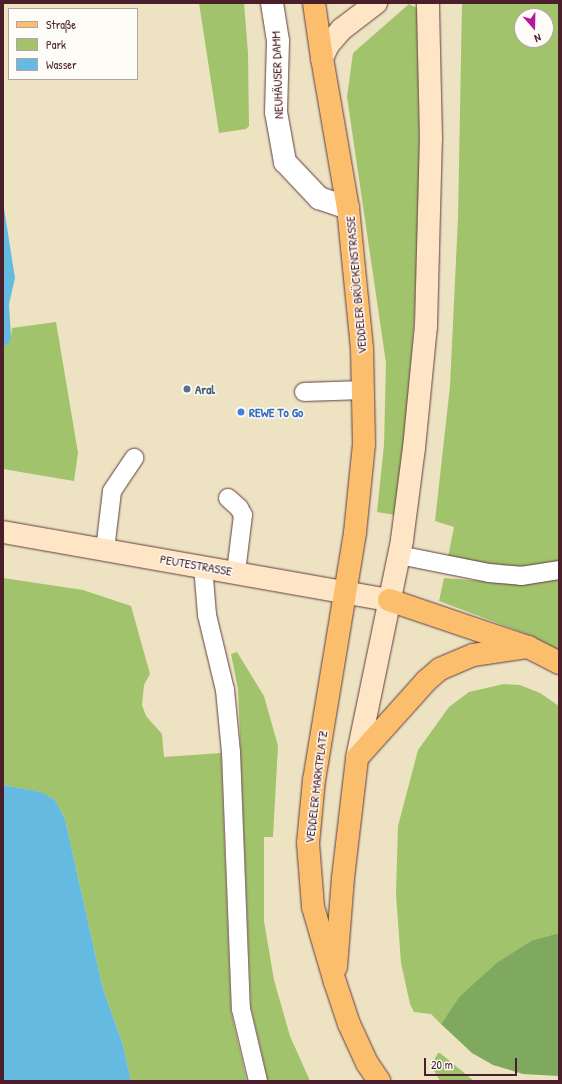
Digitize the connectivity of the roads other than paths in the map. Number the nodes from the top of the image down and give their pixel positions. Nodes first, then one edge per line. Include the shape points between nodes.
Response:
1 (272, 3) edge
2 (314, 3) edge
3 (376, 3) edge
4 (428, 3) edge
5 (322, 58) junction
6 (348, 208) junction
7 (363, 390) junction
8 (304, 392) dead end
9 (134, 458) dead end
10 (228, 498) dead end
11 (3, 532) edge
12 (105, 550) junction
13 (399, 555) junction
14 (203, 566) junction
15 (559, 570) edge
16 (236, 572) junction
17 (345, 590) junction
18 (389, 600) junction
19 (528, 647) junction
20 (559, 663) edge
21 (357, 758) junction
22 (335, 982) junction
23 (258, 1081) edge
24 (379, 1081) edge

1 - 6 street, NEUHÄUSER DAMM via 278,41 276,112 285,162 319,198
2 - 5 main road, VEDDELER BRÜCKENSTRASSE
3 - 5 street via 342,29 328,45
4 - 13 street via 431,139 426,326 414,448
5 - 6 main road, VEDDELER BRÜCKENSTRASSE
6 - 7 main road, VEDDELER BRÜCKENSTRASSE via 362,348
7 - 8 lane
7 - 17 main road, VEDDELER BRÜCKENSTRASSE via 364,444 355,533
9 - 12 lane via 112,491
10 - 16 lane via 243,515
11 - 12 street, PEUTESTRASSE
12 - 14 street, PEUTESTRASSE
13 - 15 lane via 489,573 521,576
13 - 18 street
14 - 16 street, PEUTESTRASSE
14 - 23 lane via 207,615 225,690 231,752 241,1009
16 - 17 street, PEUTESTRASSE
17 - 18 street, PEUTESTRASSE
17 - 22 main road, VEDDELER MARKTPLATZ via 314,780 308,843 314,906
18 - 19 main road
18 - 21 street, VEDDELER MARKTPLATZ
19 - 20 main road
19 - 21 main road via 473,655 440,669 426,681
21 - 22 main road, VEDDELER MARKTPLATZ via 343,878
22 - 24 main road, VEDDELER MARKTPLATZ via 349,1024

